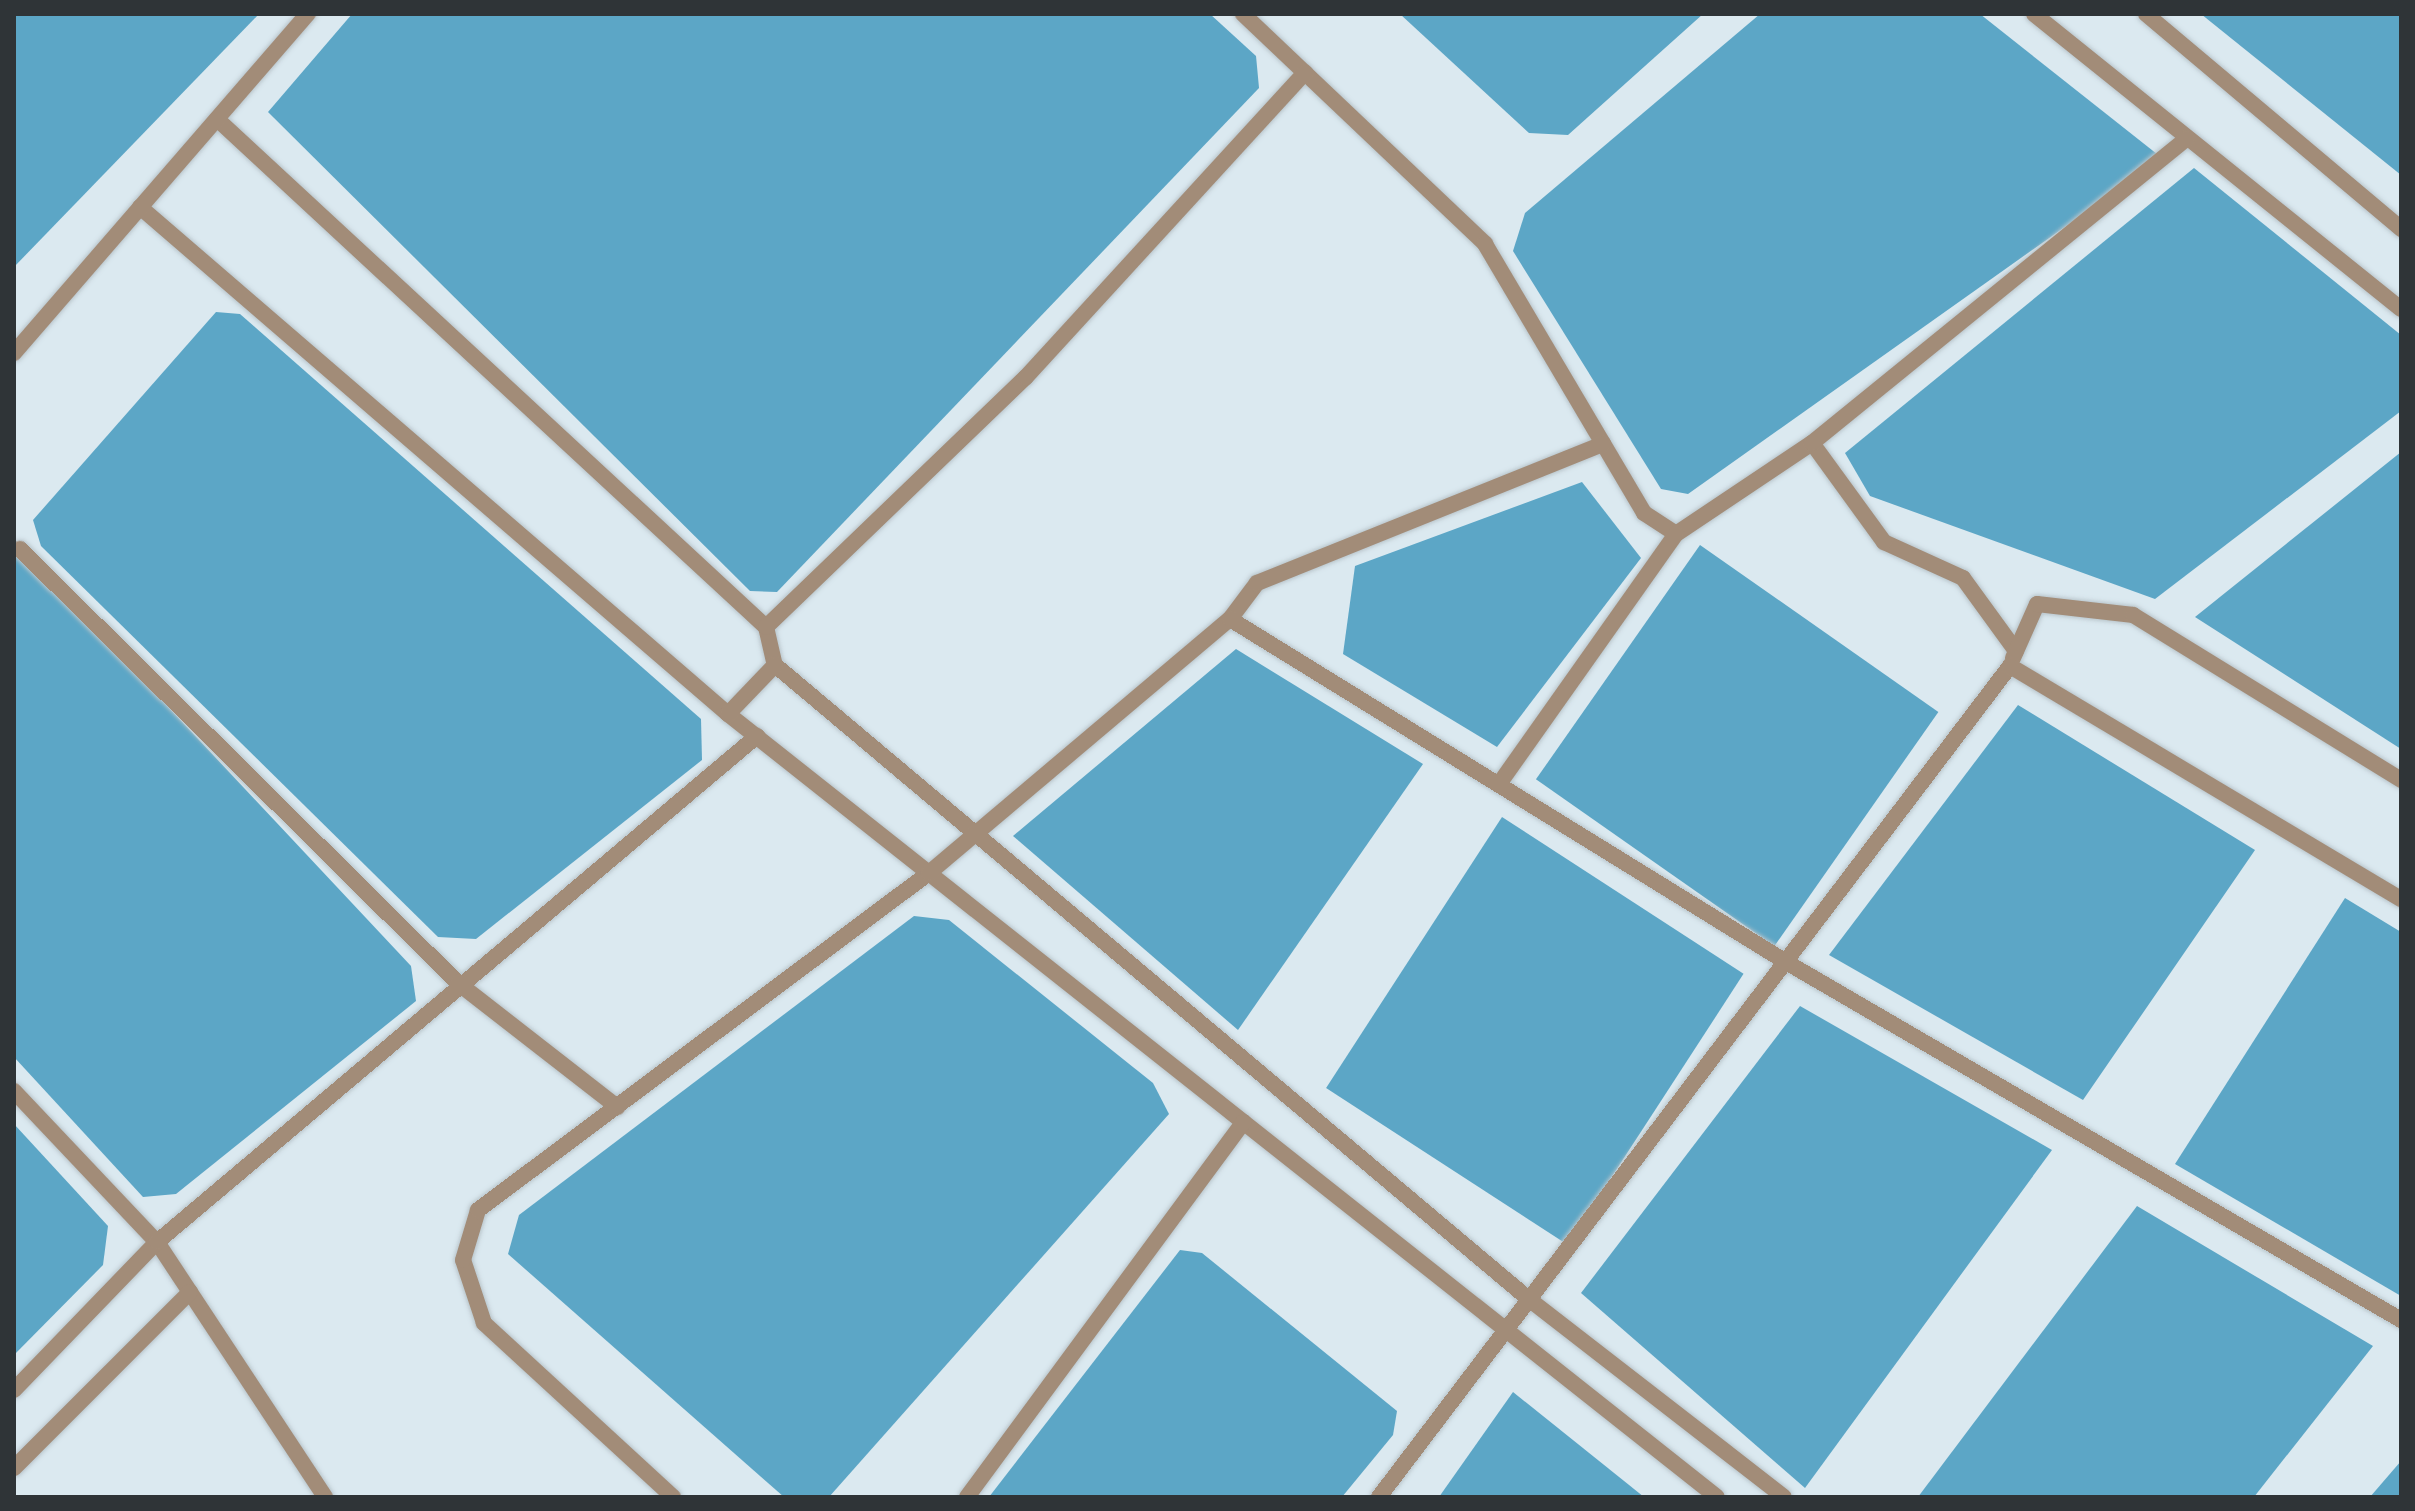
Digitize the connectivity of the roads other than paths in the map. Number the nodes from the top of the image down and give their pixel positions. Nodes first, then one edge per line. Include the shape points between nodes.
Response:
1 (308, 14) edge
2 (1243, 14) edge
3 (2034, 14) edge
4 (2146, 14) edge
5 (1305, 73) junction
6 (217, 119) junction
7 (2187, 138) junction
8 (140, 207) junction
9 (2401, 229) edge
10 (2401, 309) edge
11 (14, 353) edge
12 (1812, 443) junction
13 (1603, 444) junction
14 (1676, 534) junction
15 (20, 549) dead end
16 (1230, 619) junction
17 (766, 627) junction
18 (2013, 658) junction
19 (775, 665) junction
20 (728, 714) junction
21 (757, 736) junction
22 (2401, 780) edge
23 (1499, 784) junction
24 (976, 833) junction
25 (929, 873) junction
26 (2401, 899) edge
27 (1786, 962) junction
28 (458, 983) junction
29 (14, 1091) edge
30 (617, 1107) junction
31 (1243, 1122) junction
32 (157, 1242) junction
33 (190, 1292) junction
34 (1530, 1300) junction
35 (2401, 1320) edge
36 (1507, 1331) junction
37 (14, 1390) edge
38 (14, 1468) edge
39 (325, 1497) edge
40 (673, 1497) edge
41 (967, 1497) edge
42 (1379, 1497) edge
43 (1717, 1497) edge
44 (1784, 1497) edge

1 - 6 lane
2 - 5 lane
3 - 7 lane
4 - 9 lane
5 - 13 lane via 1485,244
5 - 17 lane via 1026,377
6 - 8 lane
6 - 17 lane
7 - 10 lane
7 - 12 lane
8 - 11 lane
8 - 20 lane
12 - 14 lane
12 - 18 lane via 1884,542 1963,578
13 - 14 lane via 1644,513
13 - 16 lane via 1257,583
14 - 23 lane
15 - 28 lane
16 - 23 lane
16 - 24 lane
17 - 19 lane
18 - 22 lane via 2037,604 2133,615
18 - 26 lane
18 - 27 lane
19 - 20 lane
19 - 24 lane
20 - 21 lane
21 - 25 lane
21 - 28 lane
23 - 27 lane
24 - 25 lane
24 - 34 lane
25 - 30 lane
25 - 31 lane
27 - 34 lane
27 - 35 lane
28 - 30 lane
28 - 32 lane
29 - 32 lane
30 - 40 lane via 478,1210 463,1260 484,1323
31 - 36 lane
31 - 41 lane
32 - 33 lane
32 - 37 lane
33 - 38 lane
33 - 39 lane
34 - 36 lane
34 - 44 lane
36 - 42 lane
36 - 43 lane

